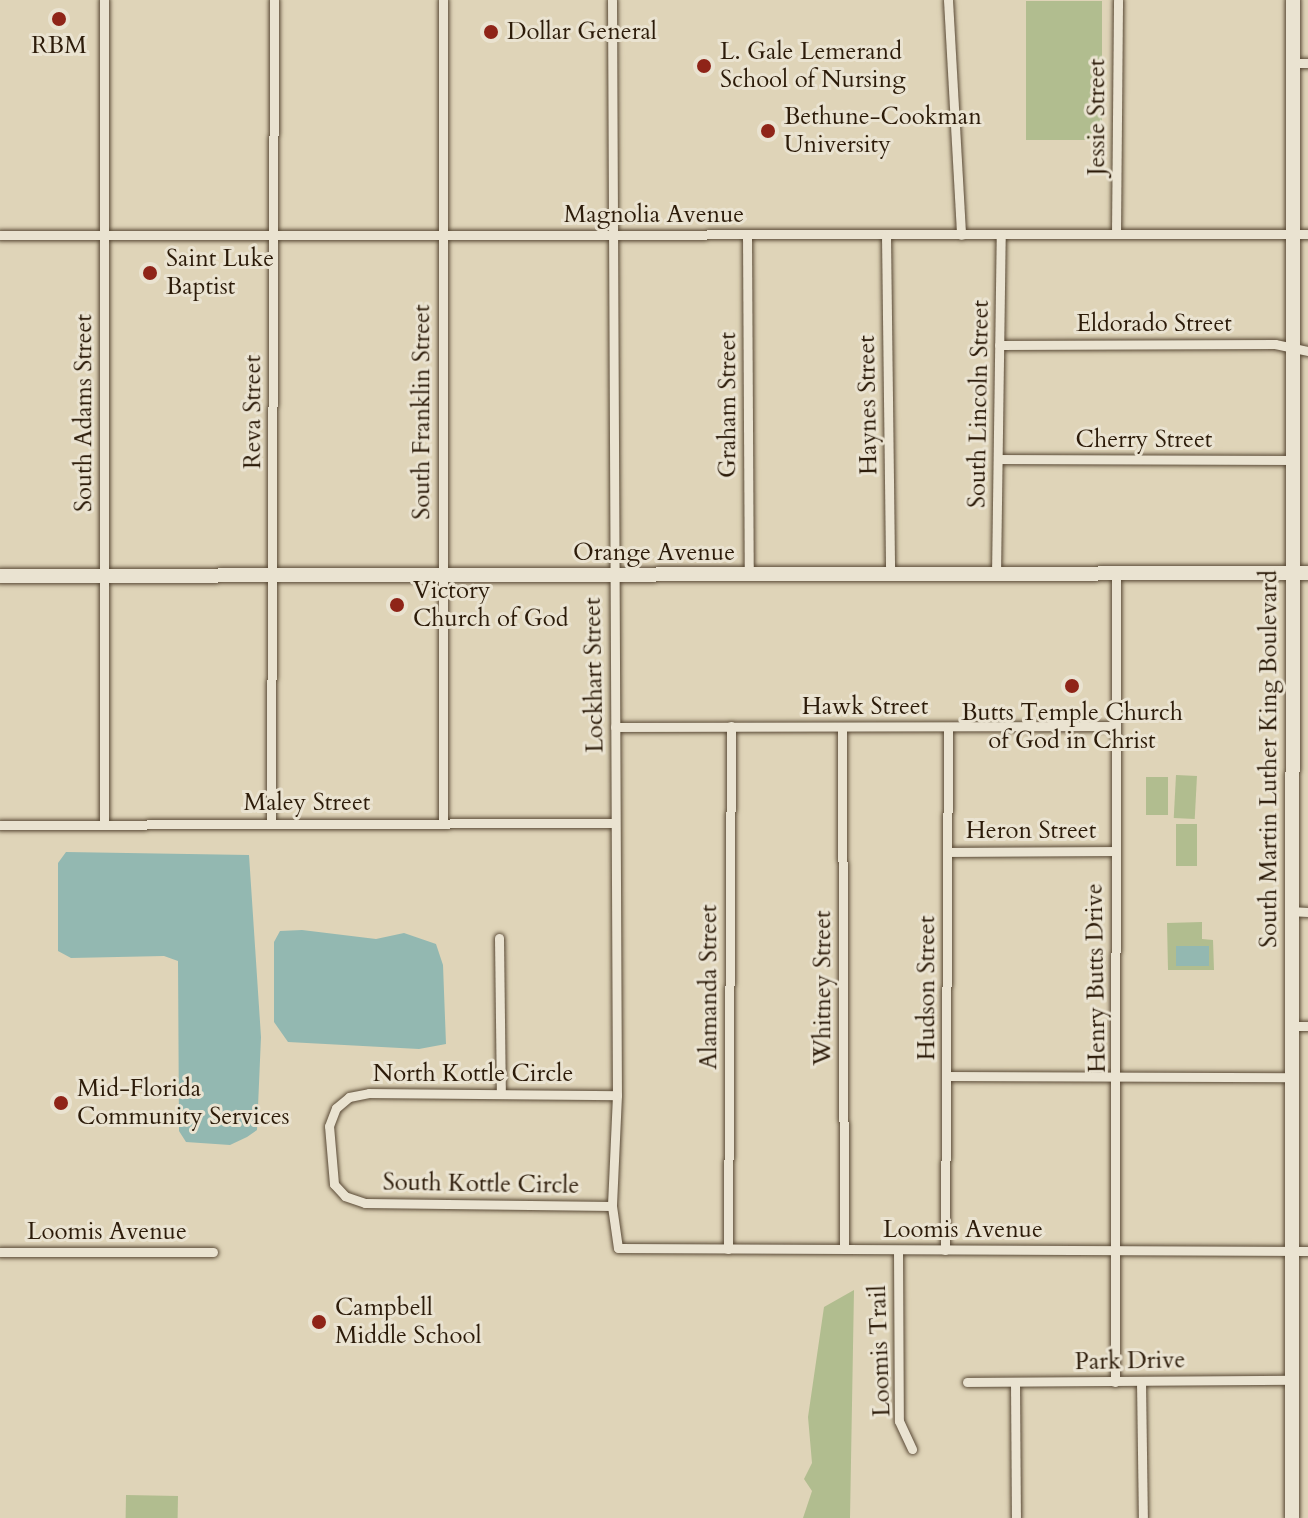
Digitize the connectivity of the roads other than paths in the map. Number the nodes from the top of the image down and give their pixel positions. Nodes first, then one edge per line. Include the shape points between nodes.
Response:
1 (104, 0) edge
2 (274, 0) edge
3 (443, 0) edge
4 (612, 0) edge
5 (948, 0) edge
6 (1118, 0) edge
7 (1293, 0) edge
8 (1300, 63) edge
9 (747, 234) junction
10 (1001, 234) junction
11 (1116, 234) junction
12 (1289, 234) junction
13 (1308, 234) edge
14 (0, 235) edge
15 (104, 235) junction
16 (442, 235) junction
17 (610, 235) junction
18 (886, 235) junction
19 (961, 235) junction
20 (273, 236) junction
21 (999, 345) junction
22 (1289, 347) junction
23 (1308, 351) edge
24 (998, 459) junction
25 (1290, 460) junction
26 (1301, 573) edge
27 (613, 575) junction
28 (749, 575) junction
29 (890, 575) junction
30 (996, 575) junction
31 (1116, 575) junction
32 (0, 576) edge
33 (104, 576) junction
34 (274, 576) junction
35 (442, 576) junction
36 (731, 726) junction
37 (1115, 726) junction
38 (615, 727) junction
39 (842, 727) junction
40 (948, 727) junction
41 (271, 823) junction
42 (443, 823) junction
43 (614, 823) junction
44 (0, 825) edge
45 (104, 825) junction
46 (1114, 851) junction
47 (948, 852) junction
48 (1289, 911) junction
49 (1308, 912) edge
50 (499, 938) dead end
51 (1290, 1026) junction
52 (1308, 1026) edge
53 (947, 1076) junction
54 (1117, 1076) junction
55 (1291, 1077) junction
56 (501, 1091) junction
57 (617, 1095) junction
58 (329, 1158) joint
59 (612, 1206) junction
60 (618, 1248) joint
61 (728, 1249) junction
62 (844, 1249) junction
63 (898, 1250) junction
64 (945, 1250) junction
65 (1116, 1251) junction
66 (1292, 1251) junction
67 (1308, 1251) edge
68 (0, 1252) edge
69 (213, 1252) dead end
70 (1292, 1380) junction
71 (1141, 1381) junction
72 (967, 1382) dead end
73 (1015, 1382) junction
74 (1115, 1382) junction
75 (912, 1449) dead end
76 (1016, 1518) edge
77 (1143, 1518) edge
78 (1292, 1518) edge

1 - 15 street, South Adams Street
2 - 20 street, Reva Street
3 - 16 street, South Franklin Street
4 - 17 street, Lockhart Street
5 - 19 street
6 - 11 street, Jessie Street
7 - 8 street, South Martin Luther King Boulevard
8 - 12 street, South Martin Luther King Boulevard
9 - 17 street, Magnolia Avenue
9 - 18 street, Magnolia Avenue
9 - 28 street, Graham Street
10 - 11 street, Magnolia Avenue
10 - 19 street, Magnolia Avenue
10 - 21 street, South Lincoln Street
11 - 12 street, Magnolia Avenue
12 - 13 street, Magnolia Avenue
12 - 22 street, South Martin Luther King Boulevard
14 - 15 street, Magnolia Avenue
15 - 20 street, Magnolia Avenue
15 - 33 street, South Adams Street
16 - 17 street, Magnolia Avenue
16 - 20 street, Magnolia Avenue
16 - 35 street, South Franklin Street
17 - 27 street, Lockhart Street
18 - 19 street, Magnolia Avenue
18 - 29 street, Haynes Street
20 - 34 street, Reva Street
21 - 22 street, Eldorado Street
21 - 24 street, South Lincoln Street
22 - 23 street, Eldorado Street
22 - 25 street, South Martin Luther King Boulevard
24 - 25 street, Cherry Street
24 - 30 street, South Lincoln Street
25 - 26 street, South Martin Luther King Boulevard
26 - 31 street, Orange Avenue
26 - 48 street, South Martin Luther King Boulevard
27 - 28 street, Orange Avenue
27 - 35 street, Orange Avenue
27 - 38 street, Lockhart Street
28 - 29 street, Orange Avenue
29 - 30 street, Orange Avenue
30 - 31 street, Orange Avenue
31 - 37 street, Henry Butts Drive
32 - 33 street, Orange Avenue
33 - 34 street, Orange Avenue
33 - 45 street, South Adams Street
34 - 35 street, Orange Avenue
34 - 41 street, Reva Street
35 - 42 street, South Franklin Street
36 - 38 street, Hawk Street
36 - 39 street, Hawk Street
36 - 61 street, Alamanda Street
37 - 40 street, Hawk Street
37 - 46 street, Henry Butts Drive
38 - 43 street, Lockhart Street
39 - 40 street, Hawk Street
39 - 62 street, Whitney Street
40 - 47 street, Hudson Street
41 - 42 street, Maley Street
41 - 45 street, Maley Street
42 - 43 street, Maley Street
43 - 57 street, Lockhart Street
44 - 45 street, Maley Street
46 - 47 street, Heron Street
46 - 54 street, Henry Butts Drive
47 - 53 street, Hudson Street
48 - 49 street
48 - 51 street, South Martin Luther King Boulevard
50 - 56 street
51 - 52 street
51 - 55 street, South Martin Luther King Boulevard
53 - 54 street
53 - 64 street, Hudson Street
54 - 55 street
54 - 65 street, Henry Butts Drive
55 - 66 street, South Martin Luther King Boulevard
56 - 57 street, North Kottle Circle
56 - 58 street, North Kottle Circle via 349,1097 336,1108 329,1126
57 - 59 street, Lockhart Street
58 - 59 street, South Kottle Circle via 334,1184 345,1196 365,1203
59 - 60 street, Lockhart Street
60 - 61 street, Loomis Avenue
61 - 62 street, Loomis Avenue
62 - 63 street, Loomis Avenue
63 - 64 street, Loomis Avenue
63 - 75 street, Loomis Trail via 899,1421
64 - 65 street, Loomis Avenue
65 - 66 street, Loomis Avenue
65 - 74 street, Henry Butts Drive
66 - 67 street, Loomis Avenue
66 - 70 street, South Martin Luther King Boulevard
68 - 69 street, Loomis Avenue
70 - 71 street, Park Drive
70 - 78 street, South Martin Luther King Boulevard
71 - 74 street, Park Drive
71 - 77 street
72 - 73 street, Park Drive
73 - 74 street, Park Drive
73 - 76 street

